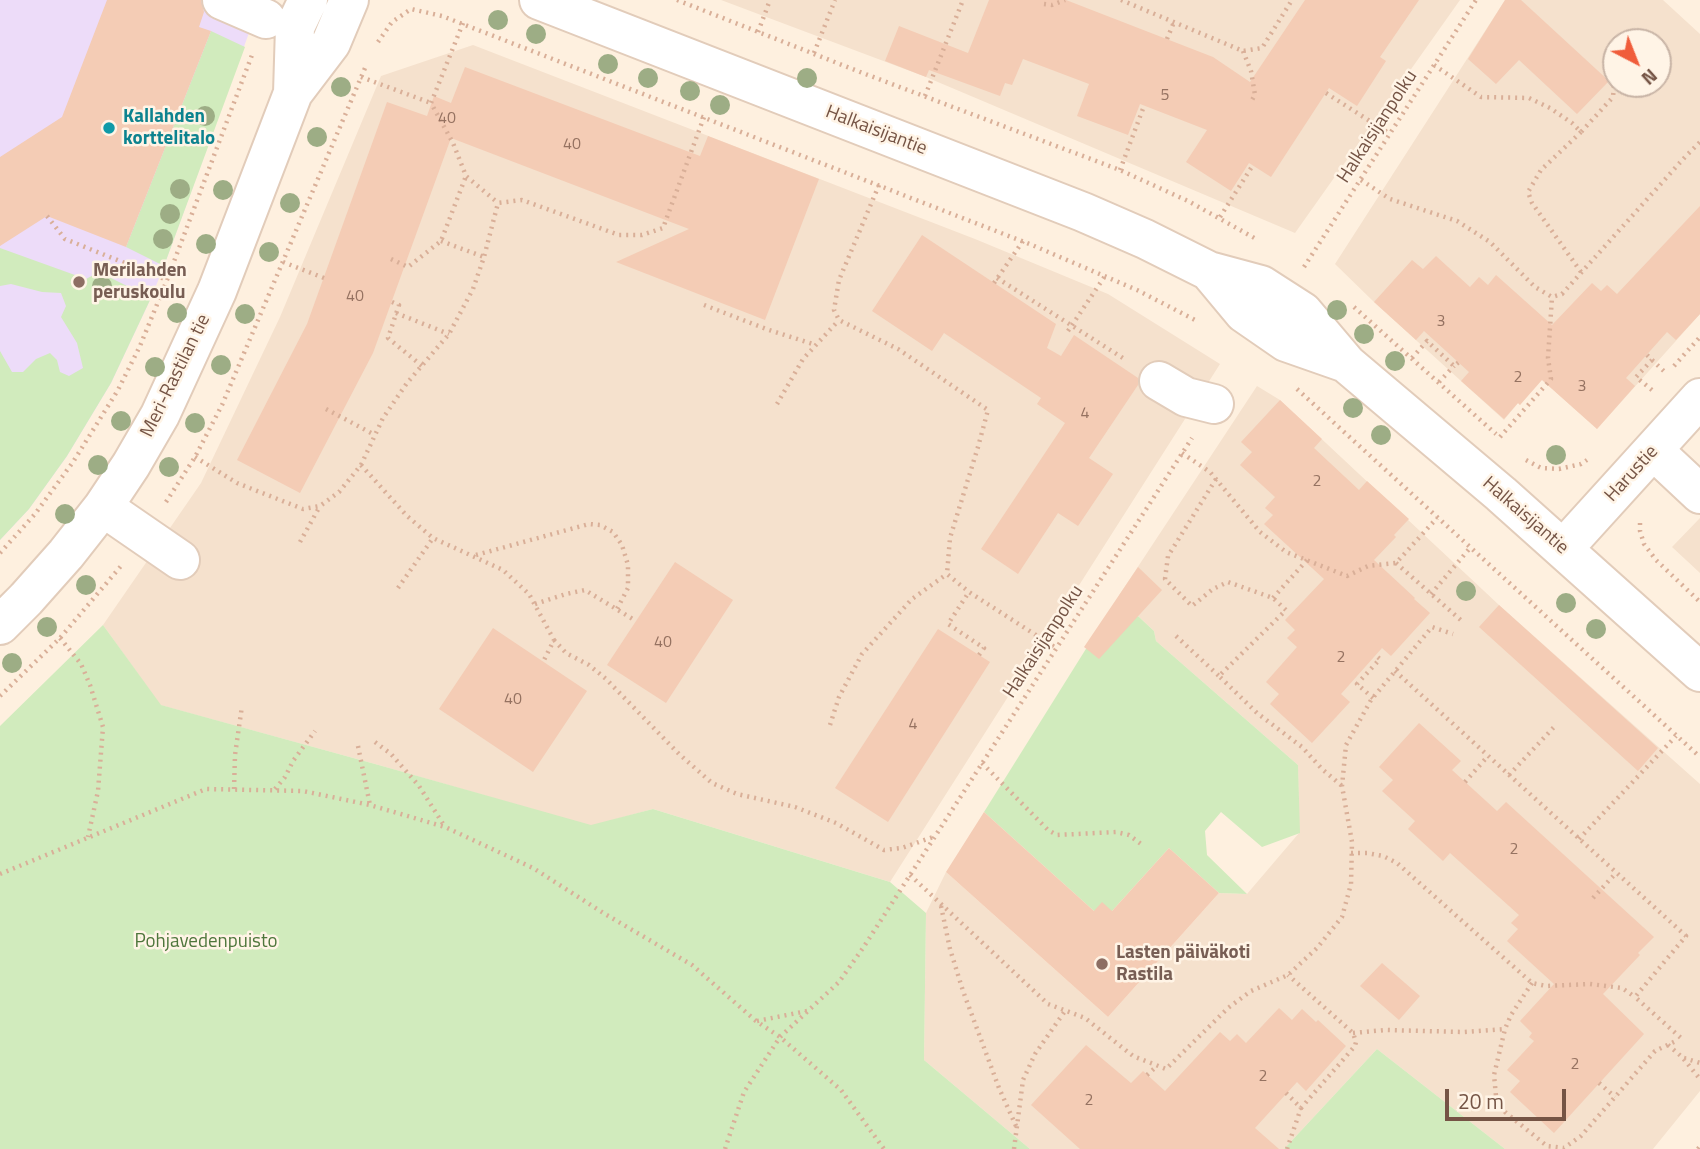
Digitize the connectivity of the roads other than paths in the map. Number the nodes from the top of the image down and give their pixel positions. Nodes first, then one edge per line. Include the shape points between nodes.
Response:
1 (222, 0) edge
2 (308, 0) edge
3 (349, 0) edge
4 (539, 0) edge
5 (266, 19) road end
6 (293, 93) junction
7 (1159, 381) road end
8 (1700, 398) edge
9 (1214, 404) road end
10 (1653, 450) junction
11 (1700, 494) edge
12 (103, 507) junction
13 (1563, 549) junction
14 (180, 560) dead end
15 (0, 625) edge
16 (1700, 672) edge

1 - 5 street
2 - 6 street, Meri-Rastilan tie via 295,27
3 - 6 street, Meri-Rastilan tie via 331,43
4 - 13 street, Halkaisijantie via 1083,212 1209,271 1244,313 1286,342 1347,364
6 - 12 street, Meri-Rastilan tie via 217,291 160,415
7 - 9 street via 1186,397
8 - 10 street, Harustie
10 - 11 street
10 - 13 street, Harustie
12 - 14 street
12 - 15 street, Meri-Rastilan tie
13 - 16 street, Halkaisijantie

